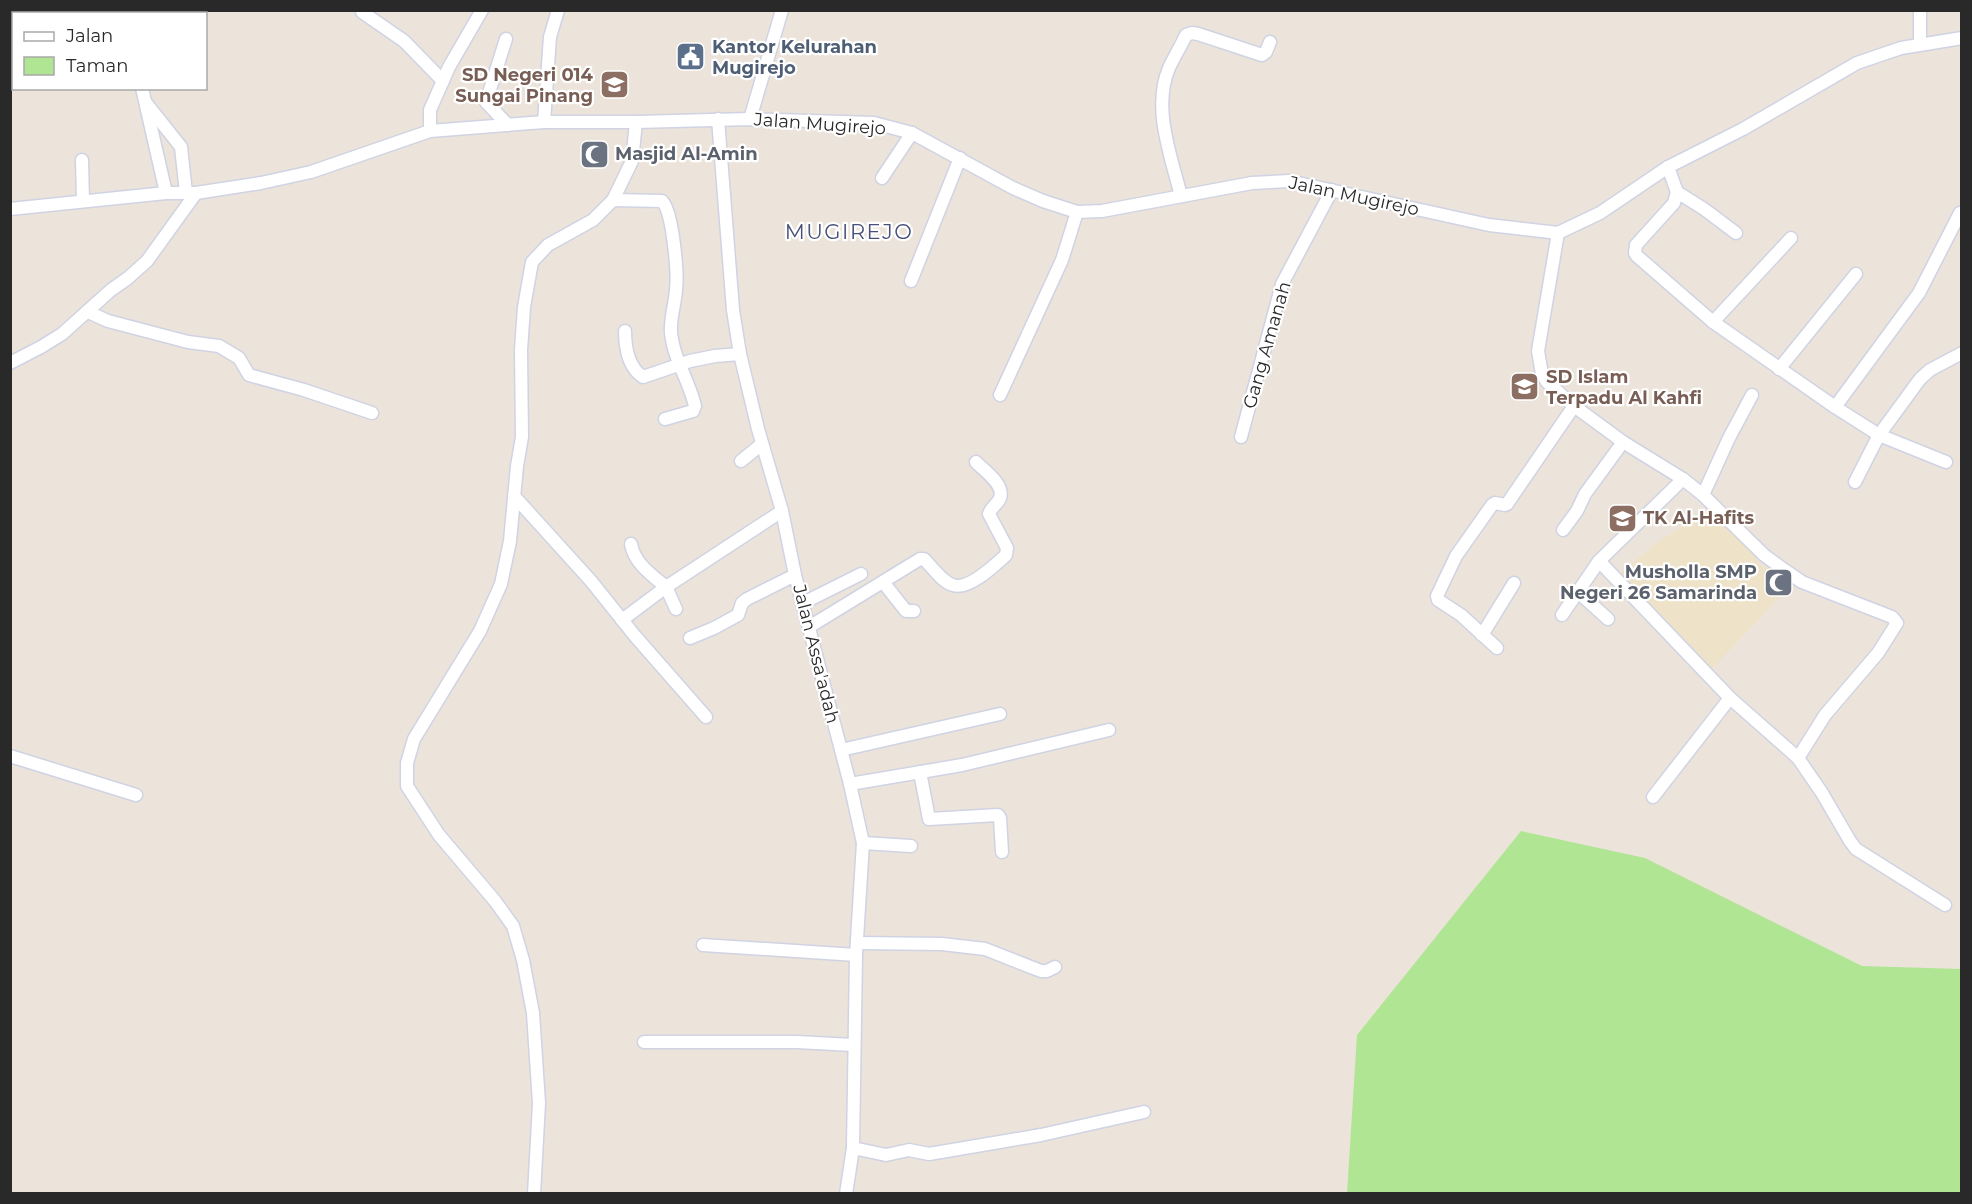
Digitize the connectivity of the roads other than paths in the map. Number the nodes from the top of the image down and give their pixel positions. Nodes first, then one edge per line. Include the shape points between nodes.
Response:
1 (482, 10) edge
2 (558, 10) edge
3 (782, 10) edge
4 (1920, 10) edge
5 (362, 12) dead end
6 (1962, 38) edge
7 (506, 39) dead end
8 (1270, 42) dead end
9 (1920, 44) junction
10 (443, 81) junction
11 (143, 94) edge
12 (718, 119) junction
13 (750, 119) junction
14 (544, 122) junction
15 (636, 122) junction
16 (508, 125) junction
17 (430, 131) junction
18 (912, 133) junction
19 (960, 158) junction
20 (82, 160) dead end
21 (1668, 168) junction
22 (882, 178) dead end
23 (1332, 190) junction
24 (1677, 192) junction
25 (166, 193) junction
26 (191, 193) junction
27 (1180, 196) junction
28 (613, 200) junction
29 (83, 201) junction
30 (10, 209) edge
31 (1077, 212) junction
32 (1960, 213) edge
33 (1558, 233) junction
34 (1736, 233) dead end
35 (1791, 238) dead end
36 (1856, 274) dead end
37 (911, 281) dead end
38 (88, 312) junction
39 (1713, 322) junction
40 (625, 331) dead end
41 (1962, 353) edge
42 (740, 354) junction
43 (10, 363) edge
44 (679, 364) junction
45 (1779, 369) junction
46 (1000, 395) dead end
47 (1752, 395) dead end
48 (1574, 406) junction
49 (1835, 407) junction
50 (372, 413) dead end
51 (666, 419) dead end
52 (1879, 435) junction
53 (1241, 437) dead end
54 (1623, 442) junction
55 (762, 444) junction
56 (741, 461) dead end
57 (976, 462) dead end
58 (1946, 462) dead end
59 (1683, 479) junction
60 (1855, 482) dead end
61 (1703, 495) junction
62 (514, 496) junction
63 (782, 512) junction
64 (1563, 530) dead end
65 (631, 544) dead end
66 (1599, 561) junction
67 (861, 574) dead end
68 (795, 575) junction
69 (883, 582) junction
70 (1514, 583) dead end
71 (666, 588) junction
72 (1578, 592) junction
73 (803, 603) junction
74 (676, 609) dead end
75 (914, 611) dead end
76 (1562, 615) dead end
77 (1608, 619) dead end
78 (622, 620) junction
79 (809, 627) junction
80 (1482, 635) junction
81 (690, 638) dead end
82 (1497, 648) dead end
83 (1731, 698) junction
84 (1000, 714) dead end
85 (706, 717) dead end
86 (1109, 729) dead end
87 (841, 750) junction
88 (10, 756) edge
89 (1798, 758) junction
90 (920, 772) junction
91 (850, 784) junction
92 (136, 795) dead end
93 (1653, 797) dead end
94 (863, 843) junction
95 (911, 846) dead end
96 (1002, 852) dead end
97 (1945, 905) dead end
98 (703, 945) dead end
99 (857, 949) junction
100 (1055, 967) dead end
101 (644, 1042) dead end
102 (854, 1045) junction
103 (1144, 1112) dead end
104 (853, 1148) junction
105 (534, 1194) edge
106 (846, 1194) edge

1 - 10 street
2 - 14 street via 550,38
3 - 13 street
4 - 9 street
5 - 10 street via 404,41
6 - 9 street
7 - 16 street via 486,102
8 - 27 street via 1262,55 1198,34 1186,35 1168,69 1162,106
9 - 21 street via 1857,63
10 - 17 street via 430,110
11 - 25 street
11 - 26 street via 181,147
12 - 13 street, Jalan Mugirejo
12 - 15 street, Jalan Mugirejo
12 - 42 street, Jalan Assa'adah
13 - 18 street, Jalan Mugirejo via 874,123
14 - 15 street, Jalan Mugirejo
14 - 16 street, Jalan Mugirejo
15 - 28 street via 632,161
16 - 17 street, Jalan Mugirejo
17 - 26 street, Jalan Mugirejo via 311,172
18 - 19 street, Jalan Mugirejo
18 - 22 street
19 - 31 street, Jalan Mugirejo via 1023,192
19 - 37 street
20 - 29 street
21 - 24 street
21 - 33 street via 1600,213
23 - 27 street, Jalan Mugirejo via 1275,181
23 - 33 street, Jalan Mugirejo via 1489,225
23 - 53 street, Gang Amanah via 1282,284
24 - 34 street
24 - 39 street via 1674,203 1636,245 1635,253
25 - 26 street, Jalan Mugirejo
25 - 29 street, Jalan Mugirejo
26 - 38 street via 147,261
27 - 31 street, Jalan Mugirejo
28 - 44 street via 662,201 666,205 677,270 671,330
28 - 62 street via 593,220 548,245 532,262 524,307 522,437
29 - 30 street, Jalan Mugirejo
31 - 46 street via 1062,260
32 - 49 street via 1919,293
33 - 48 street via 1539,364 1548,382
35 - 39 street
36 - 45 street
38 - 43 street via 62,334
38 - 50 street via 118,324 219,346 239,358 249,375
39 - 45 street
40 - 44 street via 625,346 639,374
41 - 52 street via 1920,378
42 - 44 street
42 - 55 street, Jalan Assa'adah
44 - 51 street via 695,406 693,411
45 - 49 street
47 - 61 street
48 - 54 street
48 - 80 street via 1507,504 1494,503 1456,556 1437,596
49 - 52 street
52 - 58 street
52 - 60 street
54 - 59 street
54 - 64 street
55 - 56 street
55 - 63 street, Jalan Assa'adah
57 - 69 street via 1001,492 989,514 1007,548 1006,555 959,586 947,582 924,559
59 - 61 street
59 - 66 street
61 - 89 street via 1764,555 1802,582 1892,616 1897,623 1878,653 1825,715
62 - 78 street
62 - 105 street via 501,584 480,631 414,739 407,763 407,786 439,835 513,926 532,1013 539,1103
63 - 68 street, Jalan Assa'adah
63 - 71 street
65 - 71 street via 637,560
66 - 72 street
66 - 83 street
67 - 73 street
68 - 73 street, Jalan Assa'adah
68 - 81 street via 747,599 738,615
69 - 75 street via 906,611
69 - 79 street
70 - 80 street
71 - 74 street
71 - 78 street
72 - 76 street
72 - 77 street
73 - 79 street, Jalan Assa'adah
78 - 85 street
79 - 87 street, Jalan Assa'adah
80 - 82 street
83 - 89 street
83 - 93 street
84 - 87 street
86 - 90 street
87 - 91 street, Jalan Assa'adah
88 - 92 street
89 - 97 street via 1856,849
90 - 91 street
90 - 96 street via 929,819 998,816
91 - 94 street, Jalan Assa'adah
94 - 95 street
94 - 99 street, Jalan Assa'adah
98 - 99 street
99 - 100 street via 942,944 985,949 1041,971
99 - 102 street, Jalan Assa'adah
101 - 102 street
102 - 104 street, Jalan Assa'adah
103 - 104 street via 929,1154 909,1150 885,1155
104 - 106 street, Jalan Assa'adah

